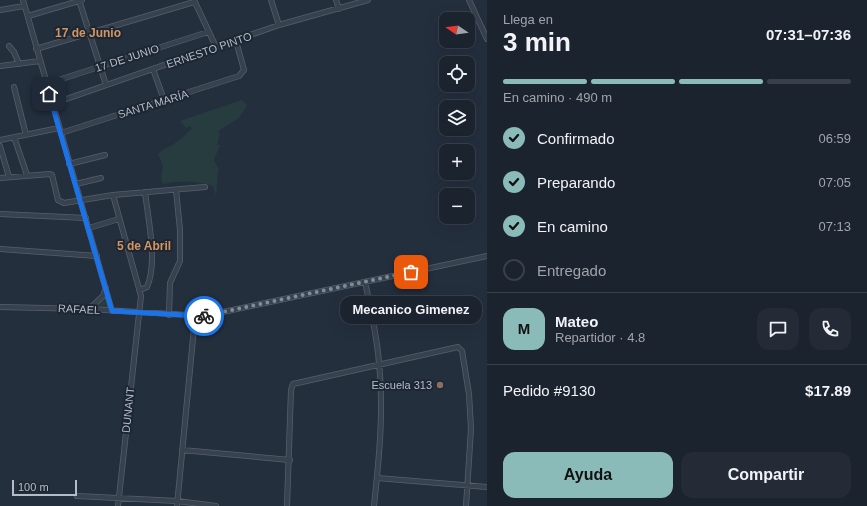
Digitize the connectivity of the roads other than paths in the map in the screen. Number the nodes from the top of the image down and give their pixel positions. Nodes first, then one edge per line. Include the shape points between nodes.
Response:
1 (23, 0) edge
2 (80, 0) edge
3 (271, 0) edge
4 (336, 0) edge
5 (368, 0) edge
6 (475, 0) edge
7 (194, 1) edge
8 (470, 2) edge
9 (24, 6) junction
10 (339, 9) junction
11 (0, 10) edge
12 (28, 16) junction
13 (279, 25) junction
14 (208, 32) junction
15 (89, 33) junction
16 (487, 38) edge
17 (236, 41) junction
18 (9, 46) dead end
19 (216, 48) junction
20 (36, 49) junction
21 (40, 61) junction
22 (19, 64) junction
23 (0, 66) edge
24 (100, 66) junction
25 (153, 69) junction
26 (46, 84) junction
27 (106, 85) junction
28 (14, 86) dead end
29 (164, 100) junction
30 (52, 104) junction
31 (60, 130) junction
32 (26, 135) junction
33 (14, 137) junction
34 (0, 140) edge
35 (0, 147) edge
36 (105, 155) dead end
37 (69, 164) junction
38 (27, 175) junction
39 (9, 177) junction
40 (0, 178) edge
41 (101, 178) dead end
42 (76, 184) junction
43 (204, 187) dead end
44 (176, 190) junction
45 (145, 192) junction
46 (113, 196) junction
47 (81, 201) junction
48 (0, 214) edge
49 (86, 218) junction
50 (120, 219) junction
51 (89, 228) junction
52 (0, 249) edge
53 (97, 256) junction
54 (487, 256) edge
55 (366, 282) junction
56 (106, 288) junction
57 (140, 290) junction
58 (0, 307) edge
59 (89, 310) junction
60 (112, 311) junction
61 (138, 313) junction
62 (169, 315) junction
63 (195, 316) junction
64 (380, 364) junction
65 (182, 450) junction
66 (290, 460) junction
67 (377, 478) junction
68 (468, 486) junction
69 (487, 487) edge
70 (77, 496) dead end
71 (119, 497) junction
72 (177, 503) edge
73 (204, 505) edge
74 (118, 506) edge
75 (216, 506) edge
76 (287, 506) edge
77 (374, 506) edge
78 (466, 506) edge

1 - 9 street
2 - 12 street
2 - 15 street
3 - 13 street
4 - 10 street
5 - 10 street, ERNESTO PINTO
6 - 8 street
7 - 14 street
7 - 15 street
8 - 16 street
9 - 11 street
9 - 12 street
10 - 13 street, ERNESTO PINTO
12 - 20 street
13 - 17 street, ERNESTO PINTO
14 - 19 street
14 - 24 street, 17 DE JUNIO
15 - 20 street
15 - 24 street
17 - 19 street, ERNESTO PINTO
17 - 29 street, SANTA MARÍA via 244,68 243,73
18 - 22 street
19 - 25 street, ERNESTO PINTO
20 - 21 street
21 - 22 street
21 - 26 street
22 - 23 street
24 - 26 street, 17 DE JUNIO
24 - 27 street
25 - 27 street, ERNESTO PINTO
25 - 29 street
26 - 30 street
27 - 30 street, ERNESTO PINTO
28 - 32 street
29 - 31 street, SANTA MARÍA
30 - 31 street
31 - 32 street, SANTA MARÍA
31 - 37 street
32 - 33 street, SANTA MARÍA
33 - 34 street, SANTA MARÍA
33 - 38 street
35 - 39 street
36 - 37 street
37 - 42 street
38 - 39 street
38 - 47 street via 50,174 60,202
39 - 40 street
41 - 42 street
42 - 47 street
43 - 44 street
44 - 45 street
44 - 62 street via 180,261 170,283
45 - 46 street
45 - 57 street via 152,257 147,287
46 - 47 street
46 - 50 street
47 - 49 street
48 - 49 street
49 - 51 street
50 - 51 street
50 - 57 street
51 - 53 street
52 - 53 street
53 - 56 street
54 - 55 street, RAFAEL
55 - 63 street, RAFAEL via 211,316
55 - 64 street
56 - 59 street via 103,296
56 - 60 street
57 - 61 street, DUNANT
58 - 59 street, RAFAEL
59 - 60 street, RAFAEL
60 - 61 street, RAFAEL
61 - 62 street, RAFAEL
61 - 71 street, DUNANT
62 - 63 street, RAFAEL
63 - 65 street
64 - 66 street via 293,384
64 - 67 street via 381,420
64 - 68 street via 458,347 462,351 472,429
65 - 66 street
65 - 72 street
66 - 76 street
67 - 68 street
67 - 77 street
68 - 69 street
68 - 78 street
70 - 71 street
71 - 72 street
71 - 74 street, DUNANT
72 - 73 street
73 - 75 street

